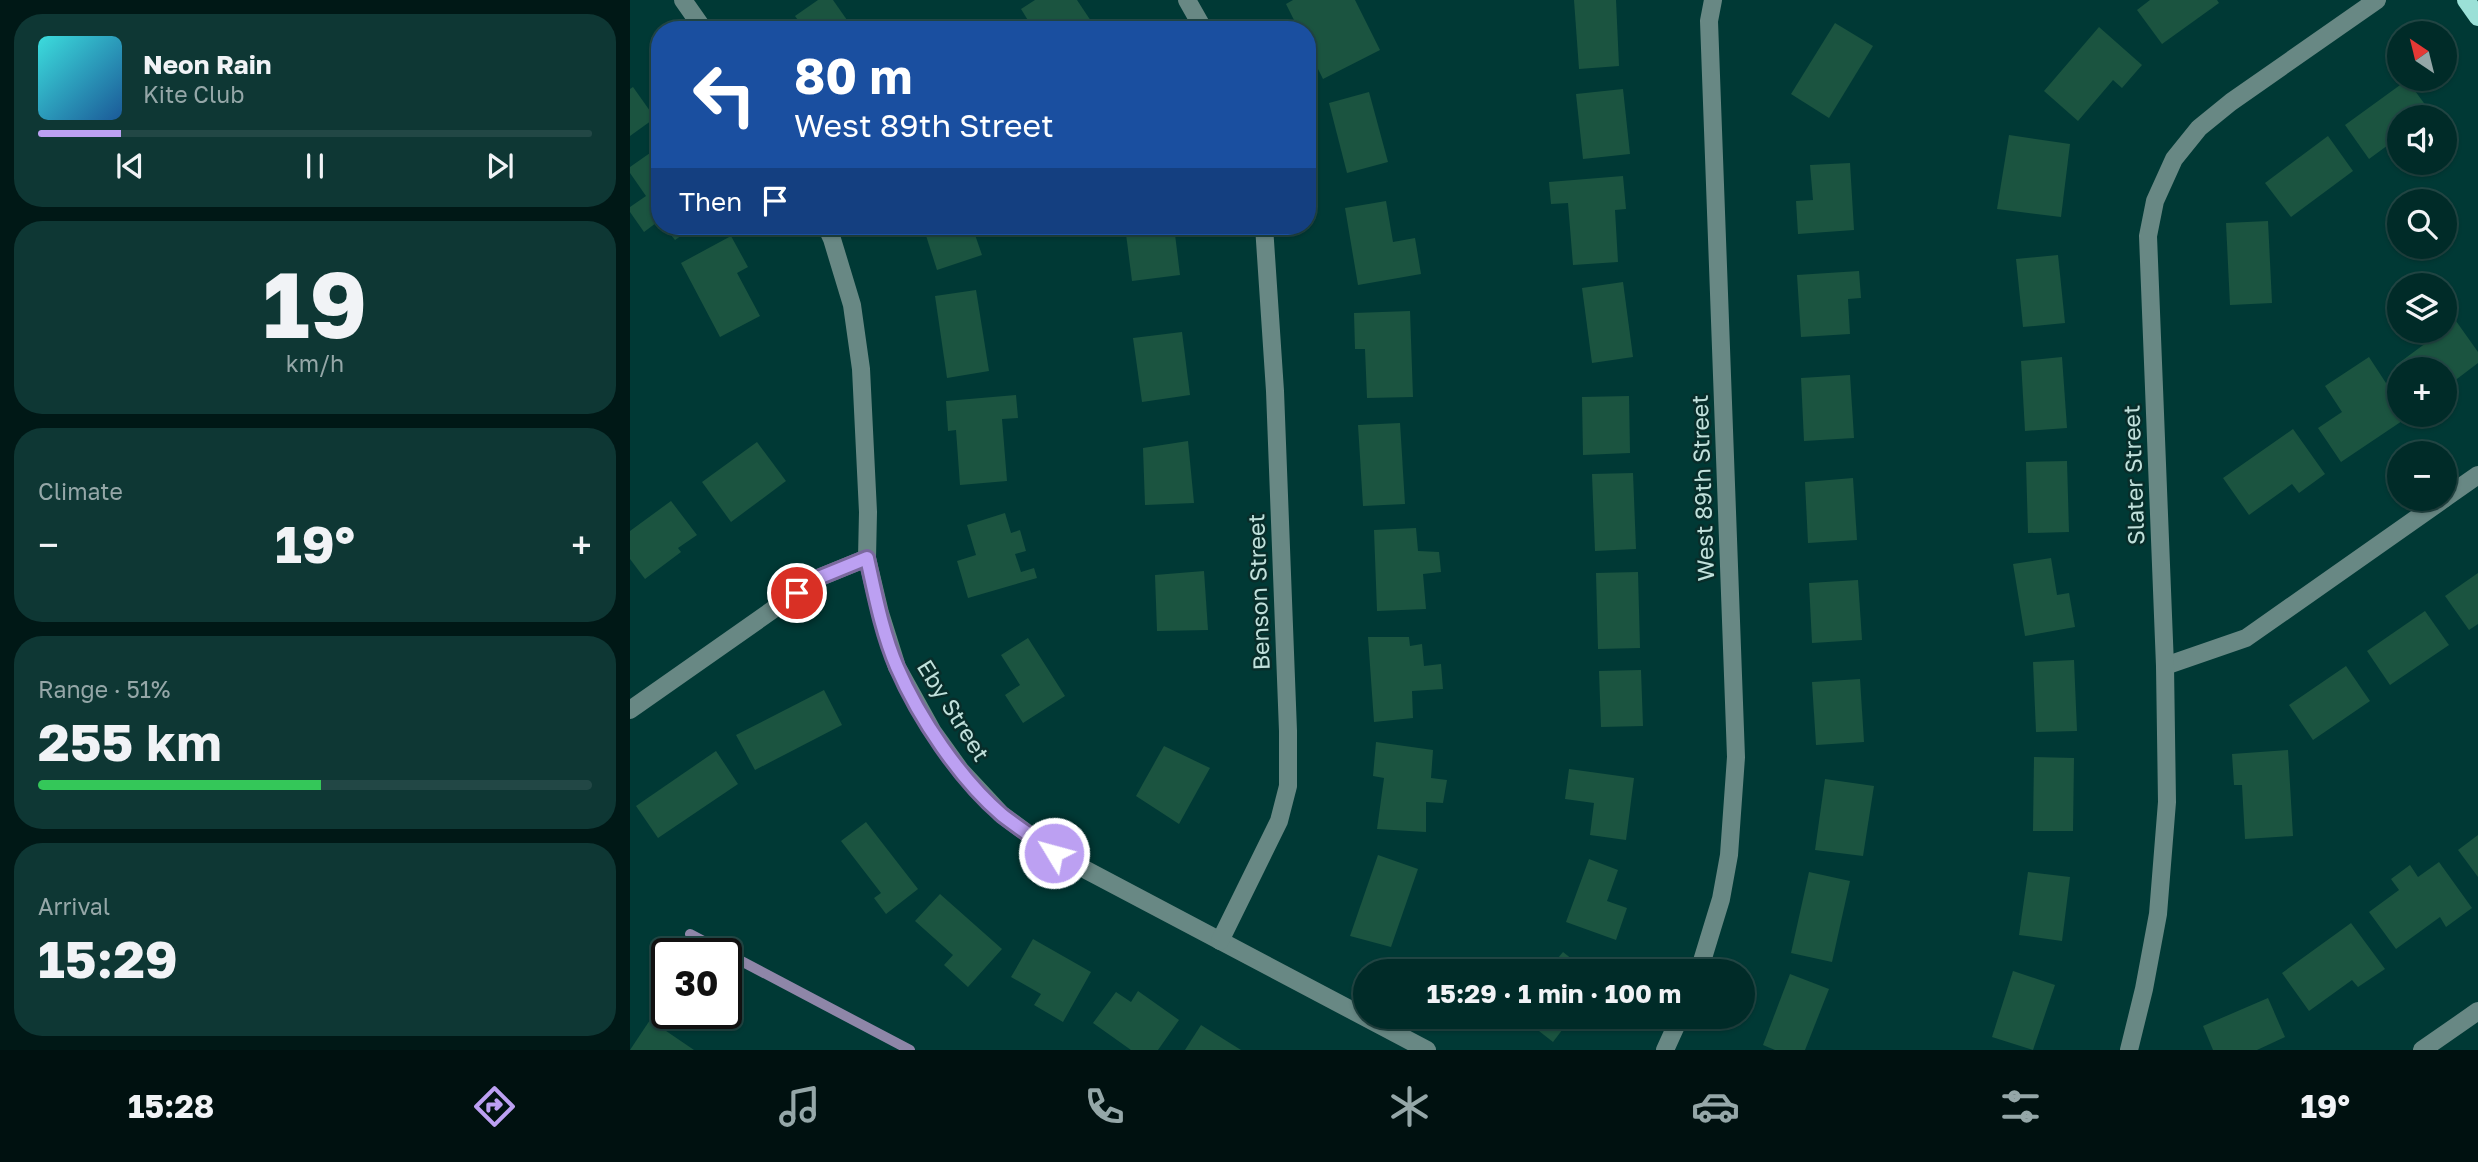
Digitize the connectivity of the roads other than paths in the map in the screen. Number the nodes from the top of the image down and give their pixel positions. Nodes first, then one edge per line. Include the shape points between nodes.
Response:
1 (683, 0) edge
2 (1187, 0) edge
3 (1713, 0) edge
4 (2376, 0) edge
5 (2466, 0) edge
6 (2478, 17) edge
7 (698, 21) edge
8 (1199, 21) edge
9 (830, 235) edge
10 (1265, 235) edge
11 (2478, 475) edge
12 (2457, 490) edge
13 (2427, 511) edge
14 (867, 558) junction
15 (2165, 666) junction
16 (630, 710) edge
17 (1220, 941) junction
18 (1703, 959) edge
19 (2478, 1011) edge
20 (1675, 1029) edge
21 (1426, 1050) edge
22 (1665, 1050) edge
23 (2129, 1050) edge
24 (2422, 1050) edge

1 - 7 street
2 - 8 street
3 - 18 street, West 89th Street via 1709,21 1736,757 1729,855
4 - 15 street, Slater Street via 2199,128 2174,159 2155,201 2148,236
5 - 6 main road
9 - 14 street, Eby Street via 852,305 861,369
10 - 17 street, Benson Street via 1275,391 1288,786 1279,821
11 - 12 street
13 - 15 street via 2246,638
14 - 16 street via 818,578
14 - 17 street, Eby Street via 897,667 961,771 1001,814 1054,853
15 - 23 street, Slater Street via 2167,802 2158,914
17 - 21 street, Eby Street
19 - 24 street
20 - 22 street

